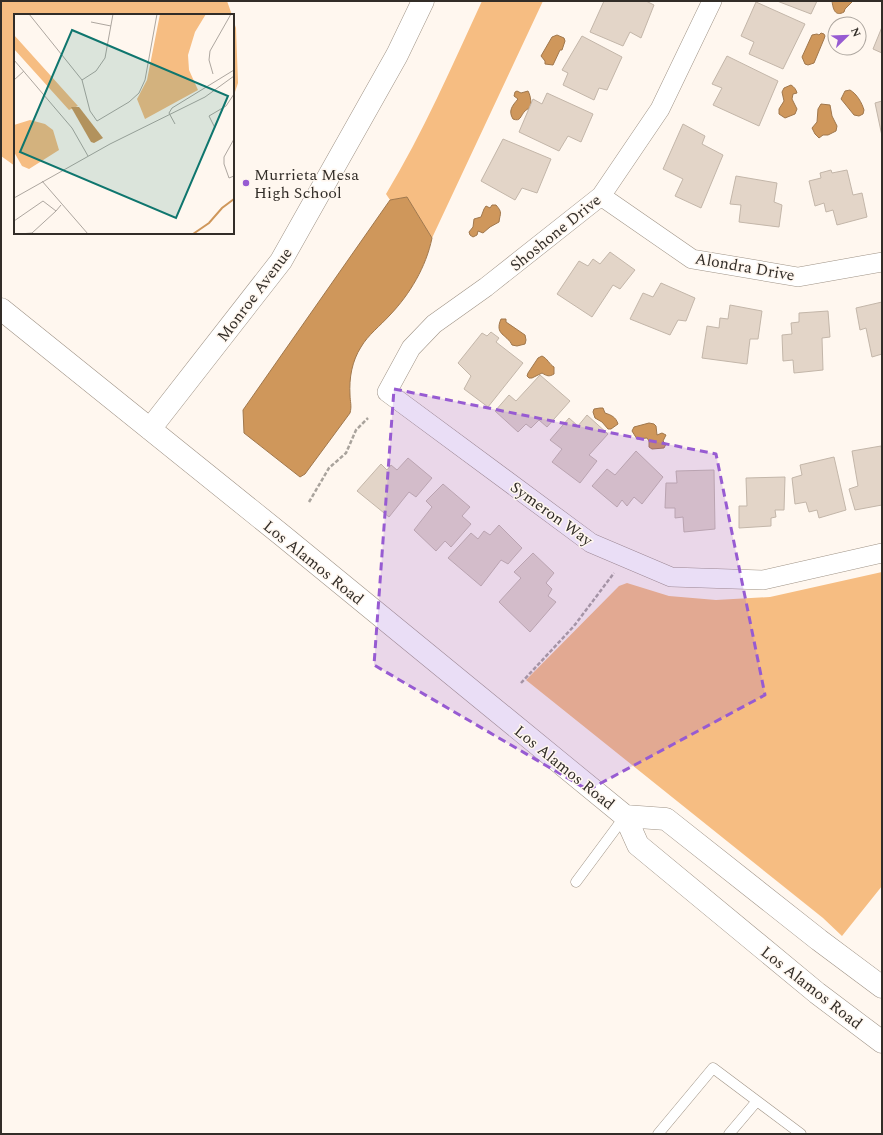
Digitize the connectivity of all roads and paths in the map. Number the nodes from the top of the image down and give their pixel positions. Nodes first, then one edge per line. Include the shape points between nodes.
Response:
1 (423, 1) edge
2 (712, 1) edge
3 (601, 196) junction
4 (882, 262) edge
5 (1, 309) edge
6 (387, 392) joint
7 (368, 418) dead end
8 (150, 429) junction
9 (309, 502) dead end
10 (882, 553) edge
11 (614, 573) dead end
12 (521, 683) dead end
13 (625, 816) junction
14 (576, 882) dead end
15 (882, 988) edge
16 (882, 1042) edge
17 (757, 1101) junction
18 (658, 1134) edge
19 (729, 1134) edge
20 (801, 1134) edge

1 - 8 main road, Monroe Avenue via 398,55 281,261
2 - 3 street, Shoshone Drive via 660,110
3 - 4 street, Alondra Drive via 692,259 798,277
3 - 6 street, Shoshone Drive via 486,287 434,324 411,348
5 - 8 main road, Los Alamos Road
6 - 10 street, Symeron Way via 591,543 671,577 763,580
7 - 9 path via 356,430 346,453 329,468
8 - 13 main road, Los Alamos Road
11 - 12 path via 574,626
13 - 14 lane
13 - 15 main road, Los Alamos Road via 666,819
13 - 16 main road, Los Alamos Road via 638,845 817,993
17 - 18 lane via 713,1068
17 - 19 lane
17 - 20 lane

